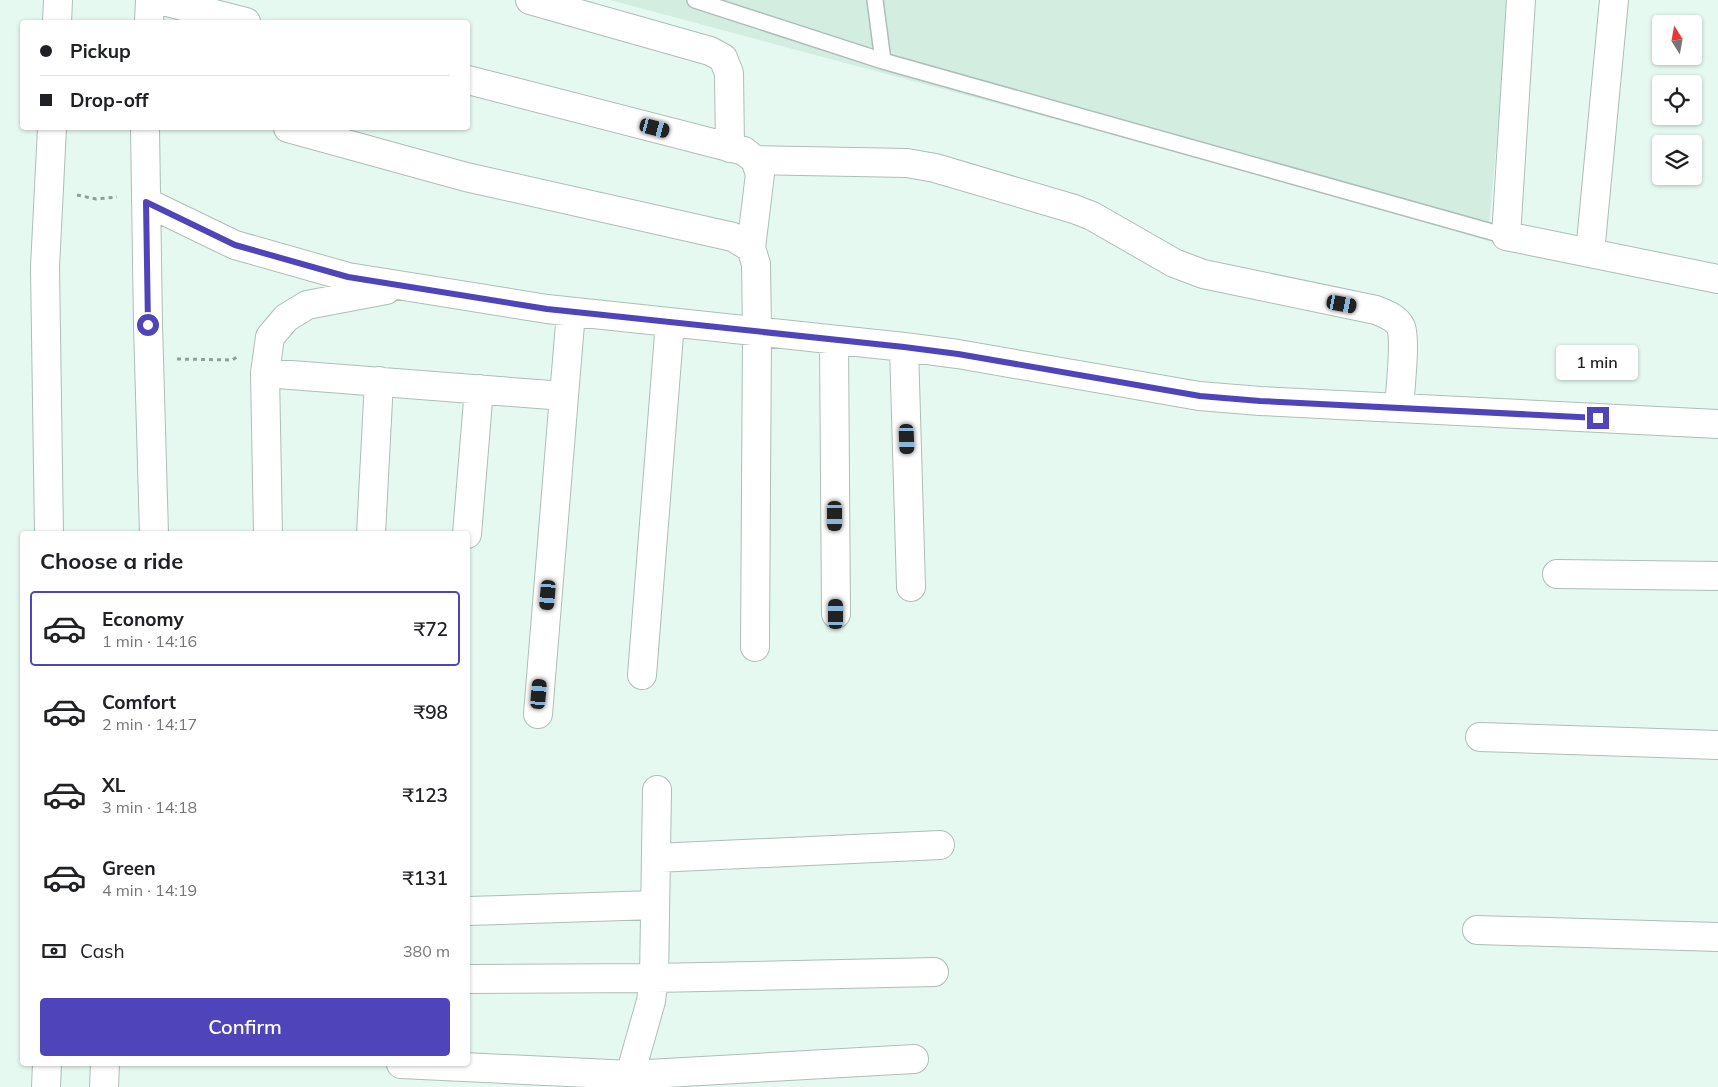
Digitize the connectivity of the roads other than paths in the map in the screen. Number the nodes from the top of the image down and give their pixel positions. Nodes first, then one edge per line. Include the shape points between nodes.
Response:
1 (58, 0) edge
2 (150, 0) edge
3 (159, 0) edge
4 (530, 0) edge
5 (695, 0) edge
6 (875, 0) edge
7 (1521, 0) edge
8 (1614, 0) edge
9 (56, 20) edge
10 (149, 20) edge
11 (238, 20) edge
12 (883, 62) junction
13 (470, 81) edge
14 (52, 130) edge
15 (145, 130) edge
16 (295, 130) edge
17 (730, 148) junction
18 (755, 160) junction
19 (146, 199) junction
20 (1506, 236) junction
21 (751, 248) junction
22 (1590, 253) junction
23 (1718, 279) edge
24 (405, 286) junction
25 (571, 312) junction
26 (670, 322) junction
27 (757, 332) junction
28 (834, 340) junction
29 (904, 347) junction
30 (265, 373) junction
31 (379, 381) junction
32 (479, 389) junction
33 (564, 396) junction
34 (1399, 408) junction
35 (1718, 424) edge
36 (49, 531) edge
37 (154, 531) edge
38 (268, 531) edge
39 (371, 531) edge
40 (467, 531) edge
41 (1557, 574) dead end
42 (1718, 576) edge
43 (911, 587) dead end
44 (836, 614) dead end
45 (755, 647) dead end
46 (642, 675) dead end
47 (538, 714) dead end
48 (1480, 737) dead end
49 (1718, 745) edge
50 (656, 790) dead end
51 (940, 845) dead end
52 (656, 858) junction
53 (655, 905) junction
54 (470, 911) edge
55 (1477, 930) dead end
56 (1718, 937) edge
57 (934, 972) dead end
58 (654, 978) junction
59 (470, 979) edge
60 (914, 1059) dead end
61 (47, 1066) edge
62 (105, 1066) edge
63 (428, 1066) edge
64 (630, 1081) edge
65 (46, 1087) edge
66 (104, 1087) edge

1 - 9 street
2 - 10 street
3 - 11 street
4 - 17 street via 710,50 723,58 730,73
5 - 12 lane
6 - 12 lane
7 - 20 street
8 - 22 street
12 - 20 lane
13 - 17 street
14 - 36 street via 45,267
15 - 19 street
16 - 21 street via 466,177 733,238
17 - 18 street via 744,151
18 - 21 street via 760,174
18 - 34 street via 907,163 935,168 1092,216 1174,264 1203,274 1392,316 1400,326 1403,339
19 - 24 street via 235,245 348,277
19 - 37 street
20 - 22 street
21 - 27 street via 756,264
22 - 23 street
24 - 25 street
24 - 30 street via 306,304 286,318 270,337
25 - 26 street
25 - 33 street
26 - 27 street
26 - 46 street
27 - 28 street
27 - 45 street
28 - 29 street
28 - 44 street
29 - 34 street via 1200,396
29 - 43 street
30 - 31 street
30 - 38 street
31 - 32 street
31 - 39 street
32 - 33 street
32 - 40 street
33 - 47 street
34 - 35 street
41 - 42 street
48 - 49 street
50 - 52 street
51 - 52 street
52 - 53 street
53 - 54 street
53 - 58 street
55 - 56 street
57 - 58 street
58 - 59 street
58 - 64 street via 651,1002
60 - 64 street
61 - 65 street
62 - 66 street
63 - 64 street

